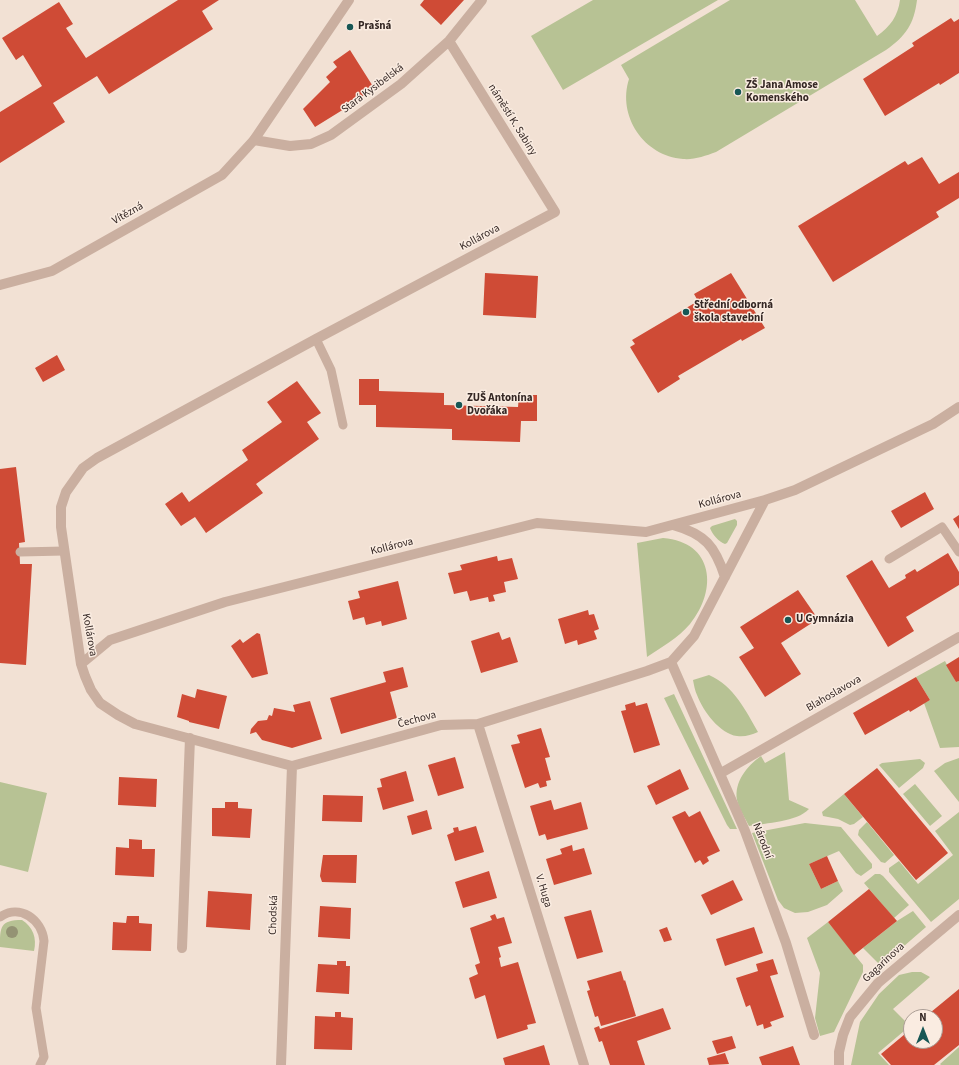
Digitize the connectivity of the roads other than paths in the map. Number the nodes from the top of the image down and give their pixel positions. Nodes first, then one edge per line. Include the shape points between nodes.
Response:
1 (349, 0) edge
2 (482, 0) edge
3 (449, 41) junction
4 (254, 140) junction
5 (556, 212) joint
6 (0, 285) edge
7 (316, 339) junction
8 (959, 407) edge
9 (343, 426) dead end
10 (765, 500) junction
11 (673, 525) junction
12 (64, 551) junction
13 (20, 552) dead end
14 (959, 552) edge
15 (888, 559) dead end
16 (725, 577) junction
17 (959, 636) edge
18 (671, 662) junction
19 (81, 664) junction
20 (478, 724) junction
21 (190, 738) junction
22 (292, 766) junction
23 (720, 773) junction
24 (959, 915) edge
25 (0, 917) edge
26 (182, 948) dead end
27 (814, 1035) dead end
28 (40, 1065) edge
29 (281, 1065) edge
30 (584, 1065) edge
31 (839, 1065) edge

1 - 4 street
2 - 3 street, Stará Kysibelská
3 - 4 street, Stará Kysibelská via 401,84 332,135 311,144 290,146
3 - 5 street, náměstí K. Sabiny
4 - 6 street, Vítězná via 222,175 52,271
5 - 7 street, Kollárova
7 - 9 lane via 331,370
7 - 12 street, Kollárova via 96,458 83,468 66,492 61,507
8 - 10 street, Kollárova via 933,424 809,484
10 - 11 street, Kollárova
10 - 16 street
11 - 16 street via 689,529 708,543 719,559
11 - 19 street, Kollárova via 646,532 537,523 225,602 110,640
12 - 13 lane
12 - 19 street, Kollárova
14 - 15 lane via 942,527
16 - 18 street via 694,636
17 - 23 street, Blahoslavova
18 - 20 street, Čechova
18 - 23 street, Národní
19 - 21 street via 91,690 100,702 118,715 135,724
20 - 22 street, Čechova via 441,725
20 - 30 street, V. Huga
21 - 22 street
21 - 26 street
22 - 29 street, Chodská
23 - 27 street, Národní via 745,831 786,943
24 - 31 street, Gagarinova via 878,983 850,1017 843,1035
25 - 28 lane via 5,913 18,912 29,916 34,919 43,934 36,1008 44,1057

